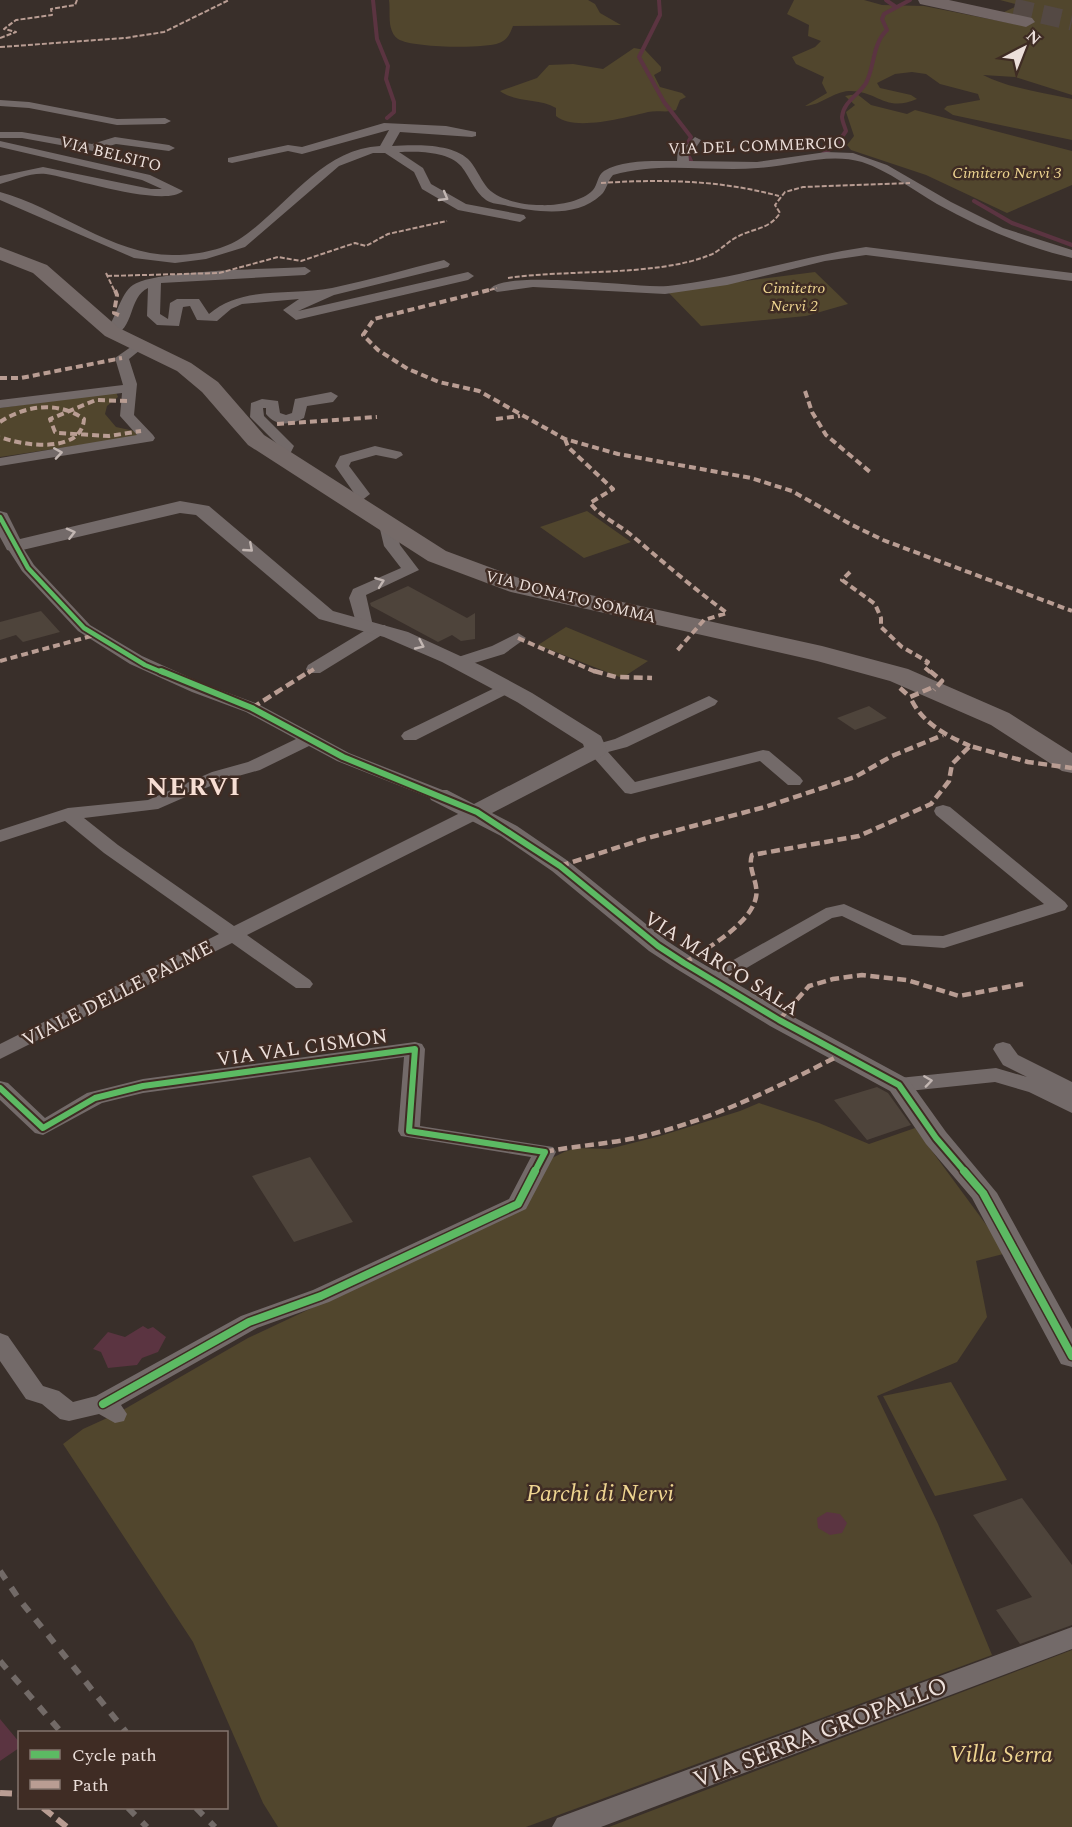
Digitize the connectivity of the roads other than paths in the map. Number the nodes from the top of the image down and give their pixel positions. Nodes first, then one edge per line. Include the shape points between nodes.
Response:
1 (926, 0) edge
2 (980, 4) edge
3 (1014, 8) tunnel mouth
4 (1026, 22) tunnel mouth
5 (0, 103) edge
6 (387, 119) dead end
7 (165, 122) dead end
8 (360, 132) junction
9 (0, 135) edge
10 (695, 140) dead end
11 (0, 144) edge
12 (169, 148) dead end
13 (384, 148) junction
14 (232, 160) dead end
15 (683, 164) junction
16 (2, 174) edge
17 (0, 196) edge
18 (545, 209) junction
19 (0, 253) edge
20 (1072, 254) edge
21 (444, 264) dead end
22 (305, 271) dead end
23 (468, 276) dead end
24 (1072, 277) edge
25 (155, 280) junction
26 (497, 288) dead end
27 (330, 292) junction
28 (112, 332) junction
29 (138, 346) junction
30 (130, 388) junction
31 (331, 396) dead end
32 (0, 404) edge
33 (274, 452) junction
34 (396, 455) dead end
35 (0, 462) edge
36 (351, 502) junction
37 (0, 517) edge
38 (387, 525) junction
39 (14, 546) junction
40 (372, 627) junction
41 (518, 638) dead end
42 (458, 663) junction
43 (314, 669) dead end
44 (505, 688) junction
45 (708, 701) dead end
46 (410, 736) dead end
47 (307, 740) junction
48 (587, 754) junction
49 (1072, 765) edge
50 (794, 781) dead end
51 (439, 795) joint
52 (481, 810) junction
53 (943, 811) dead end
54 (68, 814) junction
55 (0, 836) edge
56 (233, 934) junction
57 (712, 980) junction
58 (303, 984) dead end
59 (1003, 1049) dead end
60 (0, 1052) edge
61 (899, 1085) junction
62 (0, 1088) edge
63 (1072, 1091) edge
64 (1072, 1106) edge
65 (0, 1342) edge
66 (1072, 1355) edge
67 (1072, 1638) edge
68 (567, 1827) edge

1 - 2 highway
2 - 3 highway
2 - 4 highway
5 - 7 street via 117,122
6 - 8 street, VIA DEL COMMERCIO
8 - 13 street, VIA DEL COMMERCIO via 398,126 472,134 399,129
8 - 14 street, VIA DEL COMMERCIO via 302,151 288,148
9 - 12 street, VIA BELSITO via 22,135 93,148 115,140
10 - 15 street via 691,147 682,149
11 - 16 street, VIA BELSITO via 146,177 177,190 151,193 43,170
13 - 17 street, VIA DEL COMMERCIO via 359,153 335,164 241,244 189,258 138,255
13 - 18 street, VIA DEL COMMERCIO via 451,154 464,162 492,199
13 -> 18 street, VIA DEL COMMERCIO via 419,170 426,186 462,207 521,218
15 - 18 street, VIA DEL COMMERCIO via 641,165 615,171 603,179 600,190 592,197
15 - 20 street, VIA DEL COMMERCIO via 759,165 828,156 865,160 1011,236
19 - 28 main road, VIA DONATO SOMMA via 39,269
21 - 27 street
22 - 25 street
23 - 27 street via 303,315 290,314 304,301
24 - 26 street via 866,251 665,290 533,284
25 - 27 street via 154,316 167,324 174,324 177,303 182,302 194,302 202,317 212,318 240,300
25 - 28 street via 135,289 120,324
28 - 29 main road, VIA DONATO SOMMA
29 - 30 street via 122,358 131,378
29 - 33 main road, VIA DONATO SOMMA via 198,377 250,435
30 - 32 street
35 -> 30 street via 147,439 127,416
31 - 33 street via 300,402 299,415 289,419 276,417 269,402 256,406 256,417 287,446
33 - 36 main road, VIA DONATO SOMMA
34 - 36 street via 375,450 345,459 342,466 362,494
36 - 38 main road, VIA DONATO SOMMA
37 - 39 street
40 -> 38 street via 357,598 359,592 411,570 392,546
38 - 49 main road, VIA DONATO SOMMA via 437,556 520,587 822,654 898,675 1000,719
39 -> 40 street via 194,507 210,515 326,615
39 - 47 street via 28,568 84,628 145,665 252,708
40 -> 42 street
40 - 43 street
41 - 42 street via 498,650
42 - 44 street
44 - 46 street
44 - 48 street via 593,741
45 - 48 street via 627,741
47 - 51 street
47 - 54 street via 254,766 218,776 152,805
48 - 50 street via 631,789 763,755
48 - 52 street
51 - 52 street, VIA MARCO SALA
52 - 56 street, VIALE DELLE PALME
52 - 57 street, VIA MARCO SALA via 560,866 658,946
53 - 57 street via 1058,906 944,942 909,941 844,910 826,914
54 - 55 street
54 - 56 street
56 - 58 street, VIALE DELLE PALME
56 - 60 street, VIALE DELLE PALME
57 - 61 street, VIA MARCO SALA
59 - 63 street via 1010,1060
61 -> 64 street via 996,1075 1037,1087
61 - 66 street via 936,1138 983,1193
62 - 65 street, VIA VAL CISMON via 44,1128 95,1098 143,1086 415,1049 409,1131 545,1152 518,1204 321,1296 249,1322 109,1409 69,1412 50,1397 35,1393
67 - 68 street, VIA SERRA GROPALLO

